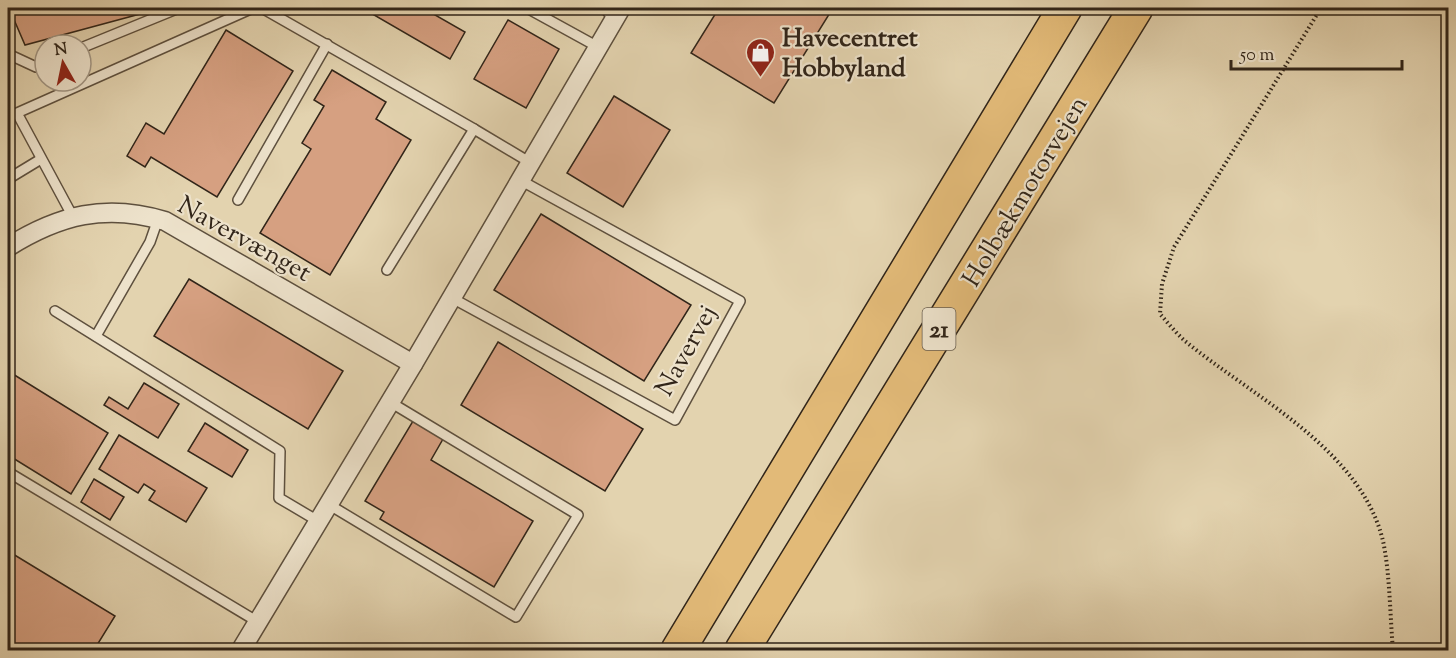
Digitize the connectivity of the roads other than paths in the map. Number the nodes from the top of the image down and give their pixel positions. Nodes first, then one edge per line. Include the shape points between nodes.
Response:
1 (179, 8) edge
2 (254, 8) edge
3 (262, 8) edge
4 (527, 8) edge
5 (1065, 8) edge
6 (1136, 8) edge
7 (613, 11) edge
8 (93, 43) edge
9 (327, 44) junction
10 (598, 47) junction
11 (8, 54) edge
12 (33, 66) edge
13 (474, 129) junction
14 (41, 159) junction
15 (531, 163) junction
16 (8, 179) edge
17 (520, 180) junction
18 (238, 200) dead end
19 (73, 217) junction
20 (158, 219) junction
21 (8, 247) edge
22 (387, 270) dead end
23 (452, 298) junction
24 (55, 311) dead end
25 (96, 336) junction
26 (413, 364) junction
27 (390, 402) junction
28 (8, 472) edge
29 (328, 504) junction
30 (318, 521) junction
31 (258, 622) junction
32 (241, 651) edge
33 (678, 651) edge
34 (742, 651) edge

1 - 8 lane
2 - 14 lane via 17,113
3 - 9 lane
4 - 10 lane
5 - 33 highway, 21
6 - 34 highway, Holbækmotorvejen / 21
7 - 10 street
9 - 13 lane
9 - 18 lane
10 - 15 street
11 - 12 lane
13 - 15 lane
13 - 22 lane
14 - 16 lane
14 - 19 lane
15 - 17 street
17 - 23 street
17 - 23 lane, Navervej via 740,301 675,420
19 - 20 street, Navervænget via 100,212 134,213
19 - 21 street, Navervænget via 34,230
20 - 25 lane via 150,242
20 - 26 street, Navervænget
23 - 26 street
24 - 25 lane
25 - 30 lane via 280,451 279,498
26 - 27 street
27 - 29 street
27 - 29 lane via 578,515 516,617
28 - 31 lane
29 - 30 street
30 - 31 street
31 - 32 street

